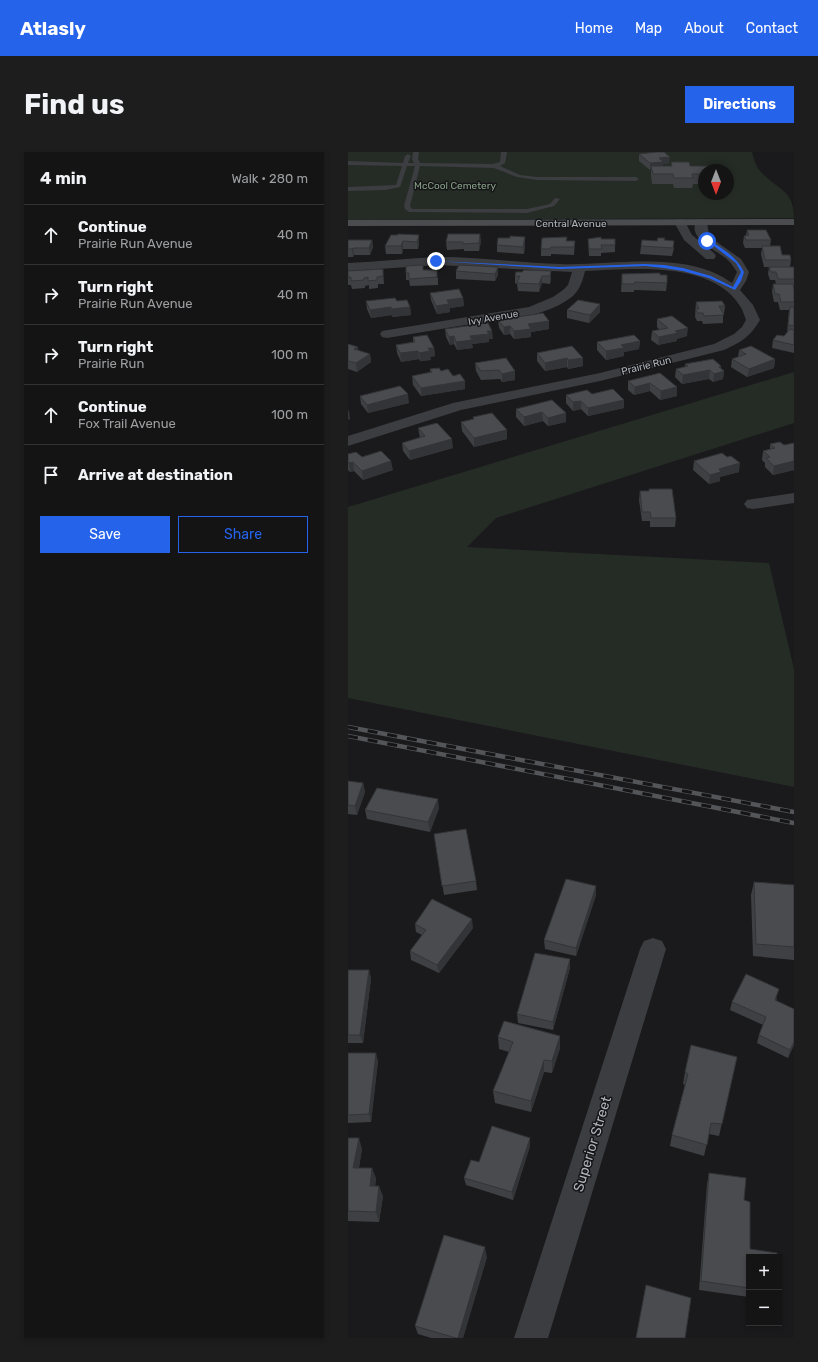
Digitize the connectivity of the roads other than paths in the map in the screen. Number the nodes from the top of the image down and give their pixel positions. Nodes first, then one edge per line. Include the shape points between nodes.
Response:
1 (409, 152) edge
2 (416, 152) edge
3 (504, 152) edge
4 (348, 163) edge
5 (406, 163) junction
6 (418, 165) junction
7 (494, 166) junction
8 (636, 179) dead end
9 (348, 189) edge
10 (557, 199) dead end
11 (680, 222) junction
12 (701, 222) junction
13 (794, 222) edge
14 (348, 223) edge
15 (348, 267) edge
16 (583, 268) junction
17 (702, 274) junction
18 (734, 289) junction
19 (387, 334) dead end
20 (348, 440) edge
21 (794, 498) edge
22 (753, 504) dead end
23 (652, 949) dead end
24 (531, 1338) edge

1 - 5 lane
2 - 6 lane via 415,159
3 - 7 lane via 502,162
4 - 5 lane
5 - 6 lane
5 - 9 lane via 400,184 395,187
6 - 7 lane
6 - 10 lane via 407,206 411,211 526,211 552,205
7 - 8 lane via 529,178
11 - 12 street, Central Avenue
11 - 14 street, Central Avenue
11 - 17 street via 692,243 714,262
12 - 13 street, Central Avenue
12 - 18 street via 702,234 707,241 729,254 743,272
15 - 16 street, Prairie Run via 450,261
16 - 17 street, Prairie Run via 645,265
16 - 19 street, Ivy Avenue via 568,292 533,309
17 - 18 street, Prairie Run
18 - 20 street, Prairie Run via 744,299 753,320 743,334 719,347 600,377 458,406
21 - 22 street
23 - 24 street, Superior Street

